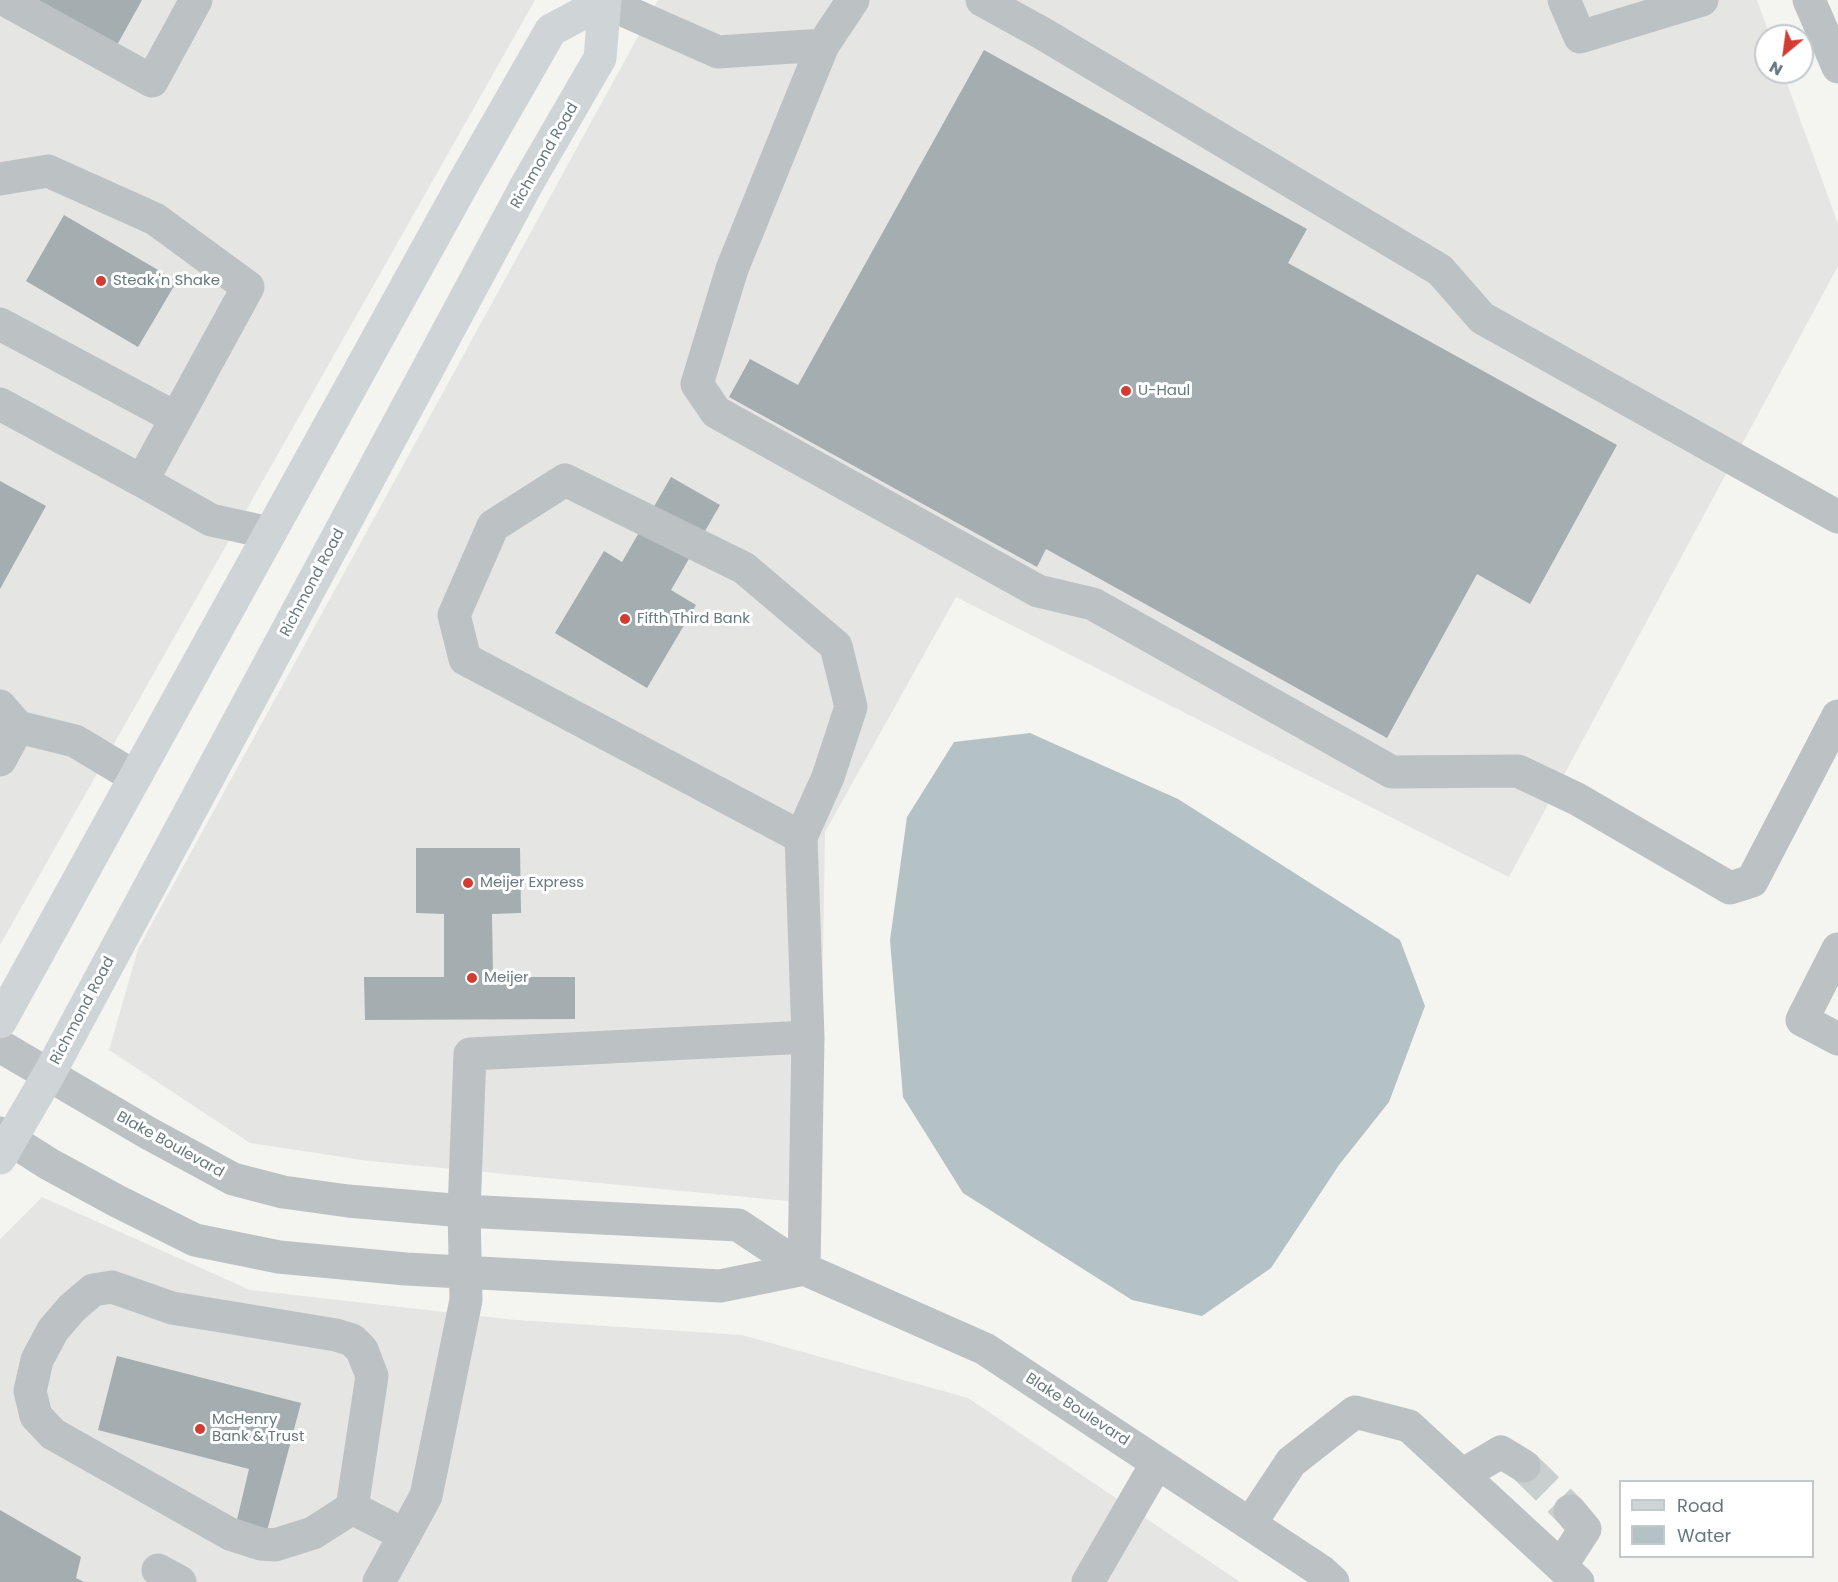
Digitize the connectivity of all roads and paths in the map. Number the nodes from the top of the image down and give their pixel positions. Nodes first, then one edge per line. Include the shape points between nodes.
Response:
1 (5, 0) edge
2 (195, 0) edge
3 (853, 0) edge
4 (982, 0) edge
5 (1564, 0) edge
6 (1702, 0) edge
7 (1809, 0) edge
8 (603, 1) edge
9 (823, 45) junction
10 (1838, 68) edge
11 (0, 179) edge
12 (0, 324) edge
13 (0, 404) edge
14 (176, 418) junction
15 (142, 481) junction
16 (1838, 517) edge
17 (270, 533) junction
18 (1838, 716) edge
19 (9, 717) edge
20 (0, 760) edge
21 (135, 777) junction
22 (801, 837) junction
23 (1838, 950) edge
24 (0, 1022) edge
25 (808, 1036) junction
26 (1838, 1039) edge
27 (0, 1046) edge
28 (49, 1074) junction
29 (4, 1143) edge
30 (464, 1211) junction
31 (804, 1269) junction
32 (465, 1273) junction
33 (1157, 1463) junction
34 (1524, 1466) tunnel mouth
35 (1462, 1474) junction
36 (352, 1508) junction
37 (1570, 1511) tunnel mouth
38 (1250, 1524) junction
39 (405, 1535) junction
40 (1569, 1574) edge
41 (379, 1582) edge
42 (1088, 1582) edge
43 (1333, 1582) edge

1 - 2 street via 152,81
3 - 9 street
4 - 16 street via 1440,270 1482,318
5 - 6 street via 1580,38
7 - 10 street
8 - 9 street via 718,52
8 - 17 main road via 551,30
8 - 28 main road, Richmond Road via 600,58 527,184
9 - 18 street via 732,269 697,384 716,412 1038,591 1093,604 1392,772 1518,771 1577,799 1730,888 1752,881
11 - 14 street via 48,171 155,219 248,287
12 - 14 street
13 - 15 street
14 - 15 street
15 - 17 street via 211,520
17 - 21 main road
19 - 20 street
19 - 21 street via 75,741
21 - 24 main road
22 - 22 street via 828,777 851,707 836,646 744,567 565,480 493,526 453,615 465,659
22 - 25 street
23 - 26 street via 1802,1020
25 - 30 street via 470,1054
25 - 31 street
27 - 28 street, Blake Boulevard
28 - 29 main road, Richmond Road
28 - 30 street, Blake Boulevard via 232,1179 283,1192 348,1201
29 - 32 street via 195,1240 279,1257
30 - 31 street, Blake Boulevard via 738,1225
30 - 32 street
31 - 32 street via 720,1286
31 - 33 street, Blake Boulevard via 985,1349
32 - 39 street via 466,1300 426,1496
33 - 38 street, Blake Boulevard
33 - 42 street
34 - 35 street via 1502,1452
35 - 38 street via 1409,1425 1355,1412 1291,1462
35 - 40 street
36 - 36 street via 372,1376 362,1350 352,1340 172,1308 112,1287 93,1290 72,1308 53,1330 37,1359 30,1391 36,1416 53,1434 230,1534 275,1545 313,1533
36 - 39 street
37 - 40 street via 1585,1529
38 - 43 street, Blake Boulevard
39 - 41 street

